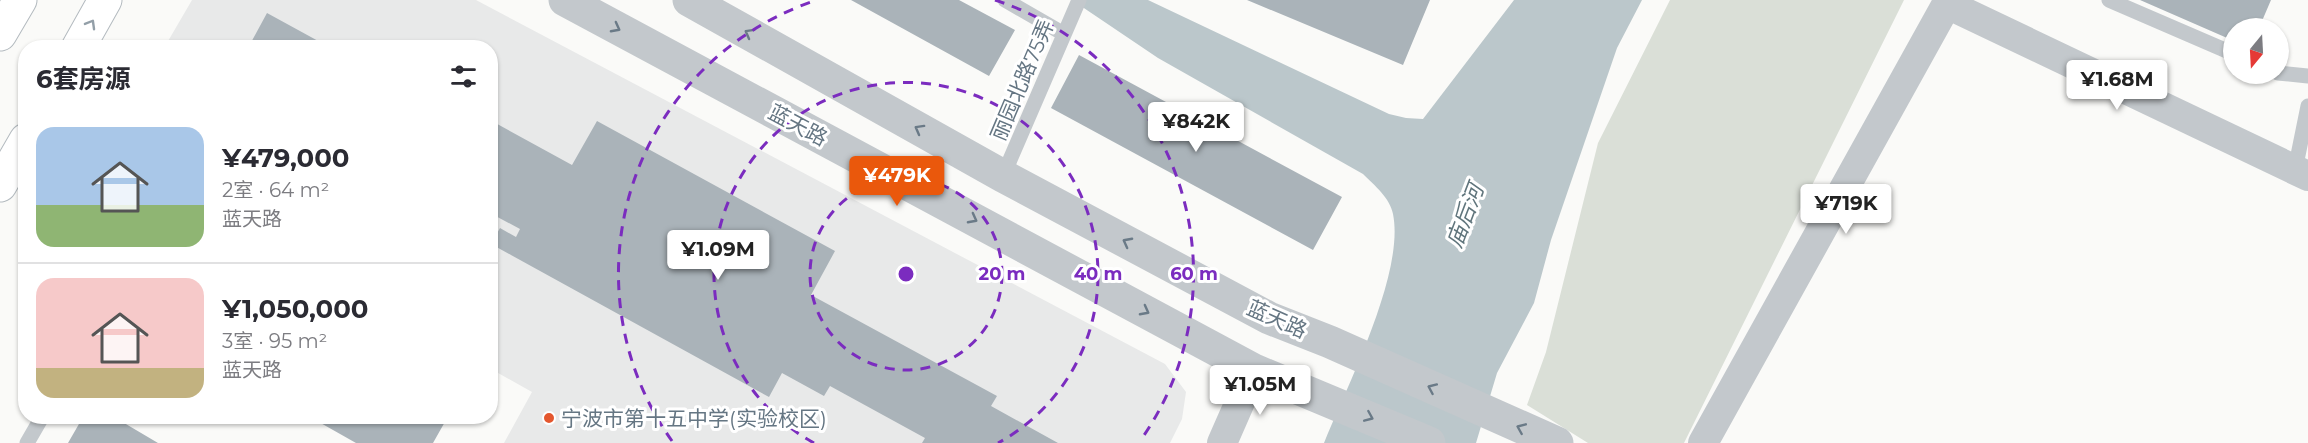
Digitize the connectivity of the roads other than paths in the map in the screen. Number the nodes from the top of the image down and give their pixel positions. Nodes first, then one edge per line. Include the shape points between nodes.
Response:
1 (20, 0) edge
2 (105, 0) edge
3 (564, 0) edge
4 (689, 0) edge
5 (1005, 0) edge
6 (1078, 0) edge
7 (2109, 0) edge
8 (1948, 2) edge
9 (0, 34) edge
10 (1064, 34) junction
11 (82, 40) edge
12 (2223, 49) edge
13 (2289, 74) edge
14 (2308, 76) edge
15 (2308, 106) edge
16 (18, 154) edge
17 (2302, 173) edge
18 (1003, 176) junction
19 (0, 184) edge
20 (1254, 370) junction
21 (38, 424) edge
22 (27, 443) edge
23 (1222, 443) edge
24 (1429, 443) edge
25 (1557, 443) edge
26 (1703, 443) edge

1 - 9 main road
11 -> 2 main road
3 -> 20 street, 蓝天路
18 -> 4 street, 蓝天路
5 - 10 lane
6 - 10 lane, 丽园北路75弄
7 - 12 lane
8 - 17 street
8 - 26 street
10 - 18 lane, 丽园北路75弄
13 - 14 lane
15 - 17 lane
16 - 19 main road
25 -> 18 street, 蓝天路 via 1269,318
20 - 23 street
20 -> 24 street, 蓝天路
21 - 22 lane

